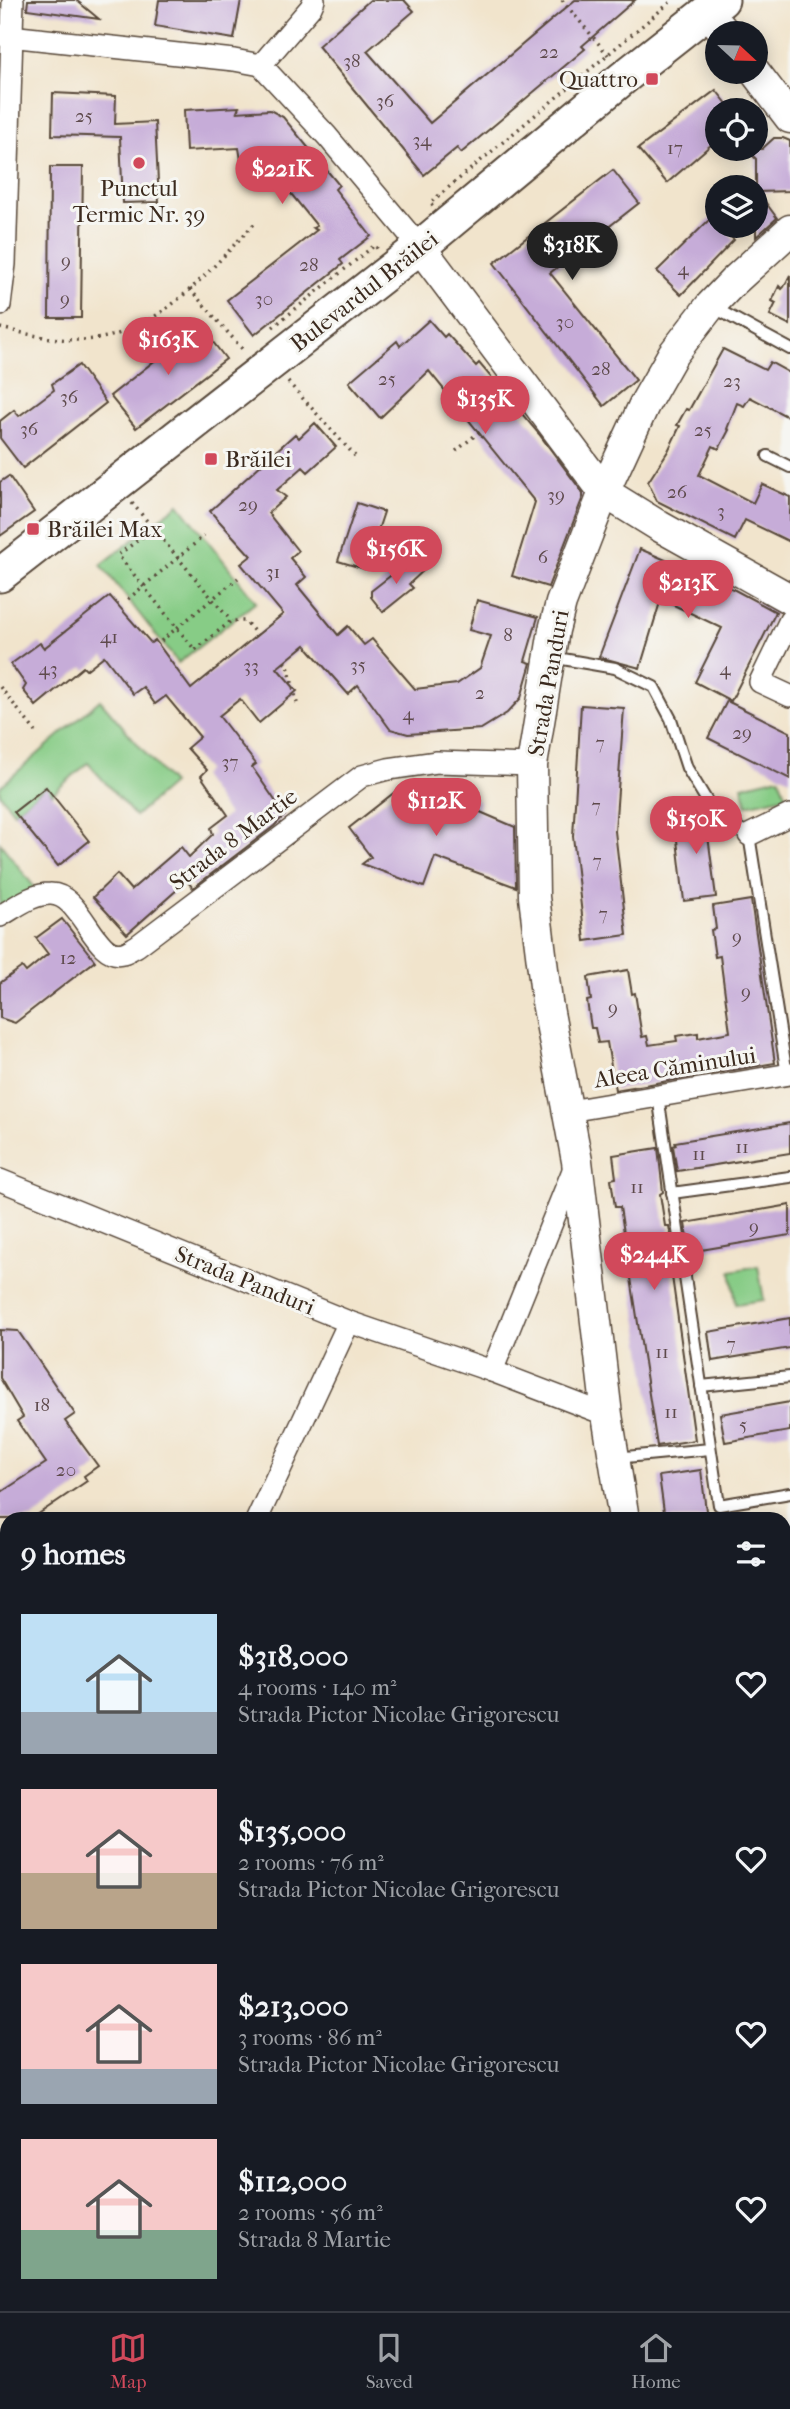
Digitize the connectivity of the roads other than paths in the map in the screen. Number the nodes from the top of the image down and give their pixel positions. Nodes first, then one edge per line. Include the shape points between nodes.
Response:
1 (13, 0) edge
2 (314, 0) edge
3 (718, 15) edge
4 (5, 35) edge
5 (261, 65) junction
6 (764, 84) edge
7 (790, 118) edge
8 (790, 230) edge
9 (419, 247) junction
10 (0, 304) edge
11 (711, 306) junction
12 (790, 349) edge
13 (768, 456) dead end
14 (790, 467) edge
15 (604, 492) junction
16 (0, 575) edge
17 (790, 599) edge
18 (790, 620) edge
19 (549, 657) junction
20 (790, 696) edge
21 (532, 765) junction
22 (790, 815) edge
23 (749, 835) junction
24 (0, 916) edge
25 (788, 1075) edge
26 (658, 1096) junction
27 (569, 1111) junction
28 (577, 1161) junction
29 (790, 1177) edge
30 (0, 1180) edge
31 (672, 1193) junction
32 (349, 1322) junction
33 (492, 1371) junction
34 (790, 1377) edge
35 (701, 1387) junction
36 (607, 1415) junction
37 (710, 1449) junction
38 (615, 1458) junction
39 (790, 1493) edge
40 (260, 1512) edge
41 (623, 1512) edge

1 - 4 street
2 - 5 street
3 - 9 main road, Bulevardul Brăilei via 623,78
4 - 5 street
4 - 10 street via 5,264
5 - 9 street
6 - 7 street
8 - 11 street, Strada Panduri
9 - 15 street
9 - 16 main road, Bulevardul Brăilei via 257,358 117,485
11 - 12 lane
11 - 15 street, Strada Panduri via 673,354 643,405
13 - 14 lane
15 - 17 street
15 - 19 street, Strada Panduri via 561,603
18 - 20 street via 760,682
19 - 21 street, Strada Panduri
19 - 23 lane via 615,668 654,687 671,719 687,768 713,811
21 - 24 street, Strada 8 Martie via 437,762 362,776 123,953 115,954 103,946 67,898 52,893 33,897
21 - 27 street, Strada Panduri via 534,897 547,1002
22 - 23 street
23 - 25 lane
25 - 26 street, Aleea Căminului
26 - 27 street, Aleea Căminului
26 - 31 lane
27 - 28 street, Strada Panduri
28 - 33 street
28 - 36 street, Strada Panduri
29 - 31 lane
30 - 32 street, Strada Panduri
31 - 35 lane
32 - 33 street, Strada Panduri
32 - 40 street
33 - 36 street, Strada Panduri
34 - 35 lane
35 - 37 lane
36 - 38 street, Strada Panduri
37 - 38 lane
37 - 39 lane via 719,1505
38 - 41 street, Strada Panduri

